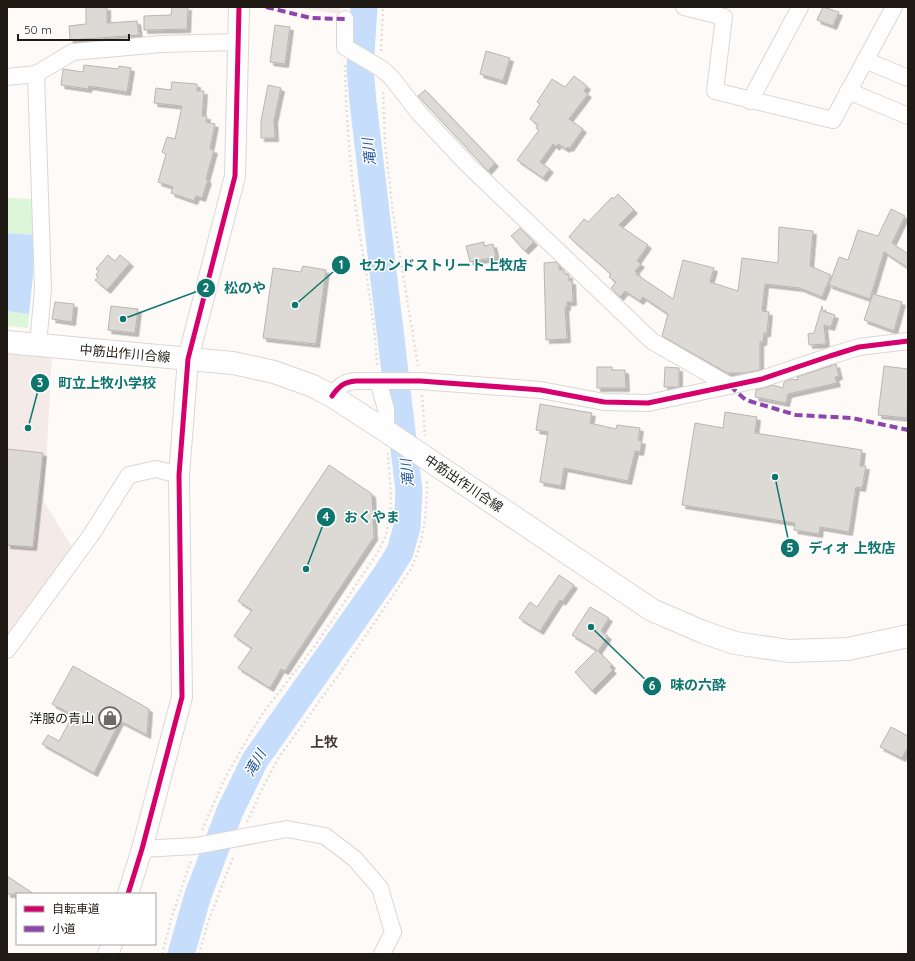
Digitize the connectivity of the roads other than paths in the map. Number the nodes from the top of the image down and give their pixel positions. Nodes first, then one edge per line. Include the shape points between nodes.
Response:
1 (239, 7) edge
2 (684, 7) edge
3 (800, 7) edge
4 (894, 7) edge
5 (345, 19) dead end
6 (238, 42) junction
7 (865, 60) junction
8 (36, 74) junction
9 (7, 77) edge
10 (908, 78) edge
11 (848, 91) junction
12 (750, 101) junction
13 (908, 116) edge
14 (908, 341) edge
15 (7, 342) edge
16 (38, 345) junction
17 (188, 359) junction
18 (378, 381) junction
19 (730, 386) junction
20 (332, 396) junction
21 (386, 431) junction
22 (179, 475) junction
23 (908, 636) edge
24 (7, 650) edge
25 (142, 849) junction
26 (128, 893) edge
27 (382, 954) edge

1 - 6 street
2 - 12 street via 724,17 715,92
3 - 12 street
4 - 7 street
5 - 19 street via 345,47 392,77 419,113 468,165 652,341
6 - 8 street via 161,44 73,52
6 - 17 street via 235,176
7 - 10 street
7 - 11 street
8 - 9 street
8 - 16 street via 43,289
11 - 12 street via 833,120
11 - 13 street
14 - 19 street via 859,348 762,380
15 - 16 main road, 中筋出作川合線
16 - 17 main road, 中筋出作川合線
17 - 20 main road, 中筋出作川合線 via 233,363 274,372
17 - 22 street
18 - 19 street via 420,381 541,390 604,402 625,403 668,400
18 - 20 street via 346,382
18 - 21 street via 386,409
20 - 21 main road, 中筋出作川合線
21 - 23 main road, 中筋出作川合線 via 652,610 703,632 735,642 789,651 848,649
22 - 24 street via 156,469 129,475 87,541
22 - 25 street via 182,697
25 - 26 street
25 - 27 street via 196,846 287,829 325,836 355,859 380,888 393,932

